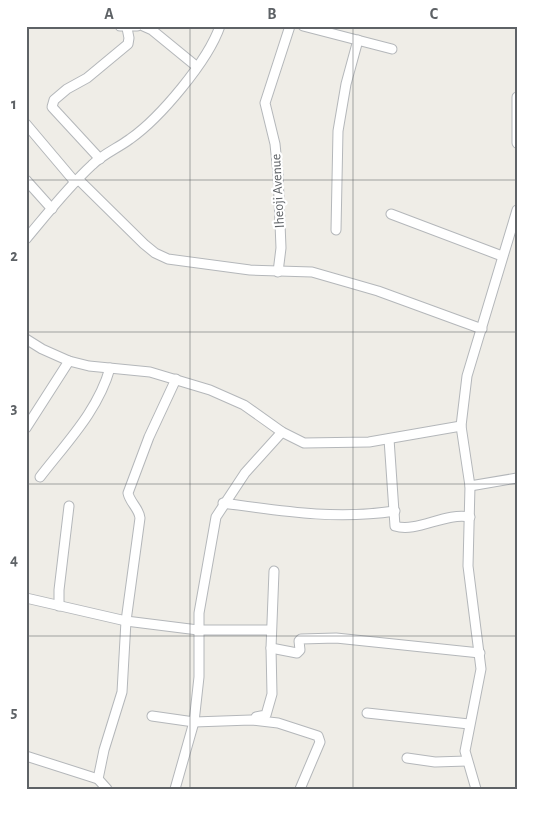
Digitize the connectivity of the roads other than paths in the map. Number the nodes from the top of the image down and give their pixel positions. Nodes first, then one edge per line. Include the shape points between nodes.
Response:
1 (137, 26) edge
2 (143, 26) edge
3 (220, 26) edge
4 (290, 26) edge
5 (303, 26) edge
6 (124, 27) edge
7 (358, 40) junction
8 (392, 48) dead end
9 (196, 66) junction
10 (517, 97) edge
11 (26, 124) edge
12 (517, 143) edge
13 (100, 159) junction
14 (26, 180) edge
15 (76, 181) junction
16 (52, 209) junction
17 (517, 210) edge
18 (391, 214) dead end
19 (336, 230) dead end
20 (26, 239) edge
21 (502, 256) junction
22 (278, 272) junction
23 (482, 329) junction
24 (26, 339) edge
25 (69, 361) junction
26 (110, 368) junction
27 (176, 379) junction
28 (461, 426) junction
29 (26, 428) edge
30 (282, 432) junction
31 (390, 439) junction
32 (40, 477) dead end
33 (517, 478) edge
34 (470, 486) junction
35 (223, 504) junction
36 (69, 506) dead end
37 (395, 511) junction
38 (470, 517) junction
39 (274, 571) dead end
40 (26, 598) edge
41 (59, 606) junction
42 (126, 622) junction
43 (198, 630) junction
44 (272, 630) junction
45 (270, 648) junction
46 (480, 652) junction
47 (367, 713) dead end
48 (152, 716) dead end
49 (252, 720) junction
50 (194, 722) junction
51 (469, 724) junction
52 (26, 756) edge
53 (407, 758) dead end
54 (467, 761) junction
55 (98, 778) junction
56 (107, 789) edge
57 (175, 789) edge
58 (300, 789) edge
59 (476, 789) edge

1 - 6 street
2 - 9 street
3 - 9 street
4 - 22 street, Iheoji Avenue via 265,103 278,174 281,248
5 - 7 street
6 - 13 street via 130,38 128,44 52,104
7 - 8 street
7 - 19 street via 338,131
9 - 13 street via 173,99 152,120 131,139
10 - 12 street
11 - 15 street
13 - 15 street
14 - 16 street
15 - 16 street
15 - 22 street via 144,244 168,259
16 - 20 street
17 - 21 street
18 - 21 street
21 - 23 street
22 - 23 street via 312,272 331,277
23 - 28 street via 464,388
24 - 25 street
25 - 26 street
25 - 29 street
26 - 27 street via 150,372
26 - 32 street via 77,433
27 - 30 street via 244,405
27 - 42 street via 148,437 128,494 140,518
28 - 31 street
28 - 34 street
30 - 31 street via 304,443
30 - 35 street via 245,473
31 - 37 street
33 - 34 street
34 - 38 street
35 - 37 street via 317,516
35 - 43 street via 213,529
36 - 41 street
37 - 38 street via 394,525 397,527 454,516
38 - 46 street via 468,566
39 - 44 street
40 - 41 street
41 - 42 street
42 - 43 street
42 - 55 street via 122,692
43 - 44 street
43 - 50 street via 199,677
44 - 45 street
45 - 46 street via 297,653 301,639 336,638
45 - 49 street via 271,698 266,715
46 - 51 street via 480,675
47 - 51 street
48 - 50 street
49 - 50 street
49 - 58 street via 278,723 320,738
50 - 57 street
51 - 54 street via 465,751
52 - 55 street
53 - 54 street via 435,762
54 - 59 street
55 - 56 street

